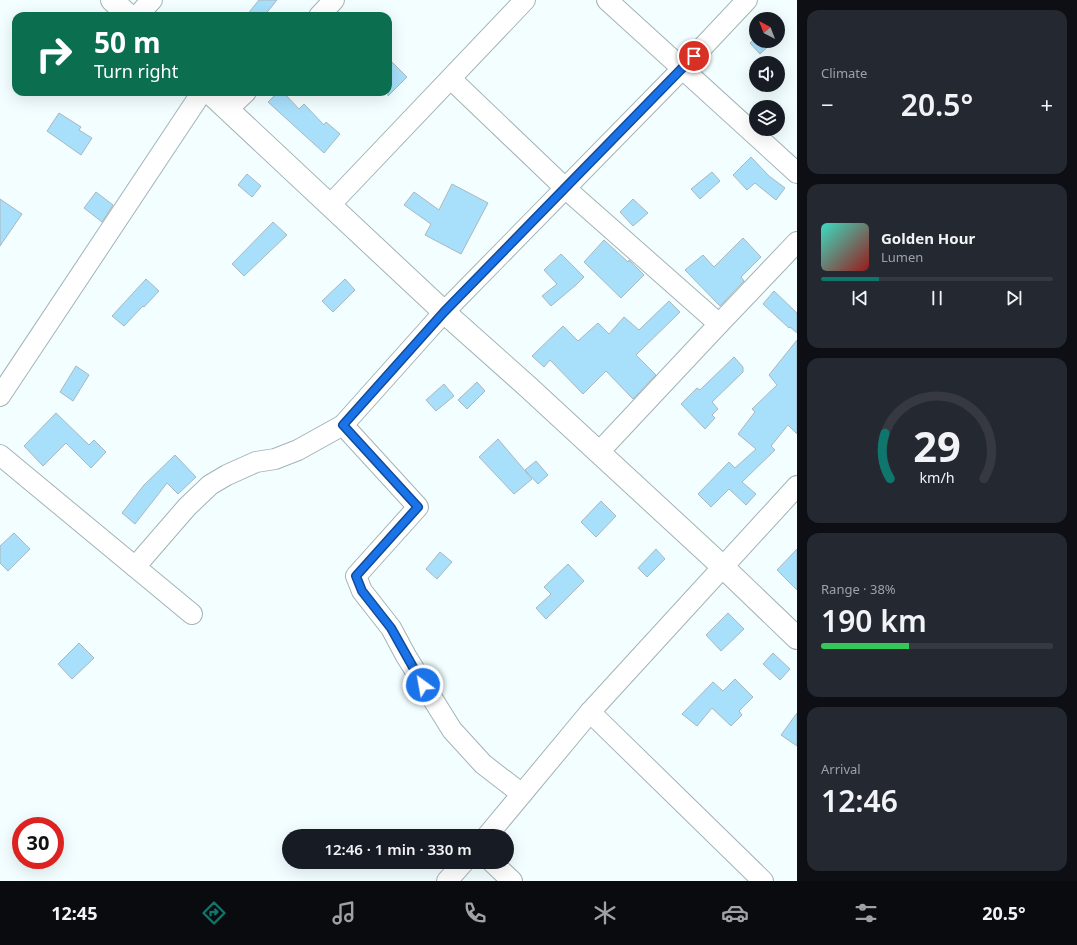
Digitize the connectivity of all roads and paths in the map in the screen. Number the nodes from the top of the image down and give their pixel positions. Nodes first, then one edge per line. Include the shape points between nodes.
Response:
1 (112, 0) edge
2 (152, 0) edge
3 (334, 0) edge
4 (524, 0) edge
5 (607, 0) edge
6 (747, 0) edge
7 (125, 12) edge
8 (140, 12) edge
9 (323, 12) edge
10 (683, 68) junction
11 (451, 79) junction
12 (199, 96) edge
13 (213, 96) edge
14 (242, 96) edge
15 (228, 109) junction
16 (797, 173) edge
17 (565, 188) junction
18 (330, 204) junction
19 (797, 242) edge
20 (444, 312) junction
21 (719, 324) junction
22 (0, 396) edge
23 (343, 425) junction
24 (599, 452) junction
25 (0, 455) edge
26 (797, 486) edge
27 (135, 566) junction
28 (723, 567) junction
29 (192, 614) dead end
30 (797, 638) edge
31 (590, 712) junction
32 (522, 794) junction
33 (493, 829) edge
34 (458, 869) edge
35 (499, 869) edge
36 (447, 881) edge
37 (512, 881) edge
38 (763, 881) edge

1 - 7 street
2 - 8 street
3 - 9 street
4 - 11 street
5 - 10 street
6 - 10 street
10 - 16 street
10 - 17 street
11 - 17 street
11 - 18 street
12 - 22 street
13 - 15 street
14 - 15 street
15 - 18 street
17 - 20 street
17 - 21 street
18 - 20 street
19 - 21 street
20 - 23 street
20 - 24 street
21 - 24 street
23 - 27 street via 298,450 275,459 256,462 227,474 210,485
23 - 32 street via 418,507 356,576 362,591 391,628 452,730 483,764
24 - 28 street
25 - 27 street
26 - 28 street
27 - 29 street
28 - 30 street
28 - 31 street
31 - 32 street
31 - 38 street
32 - 33 street
34 - 36 street
35 - 37 street

